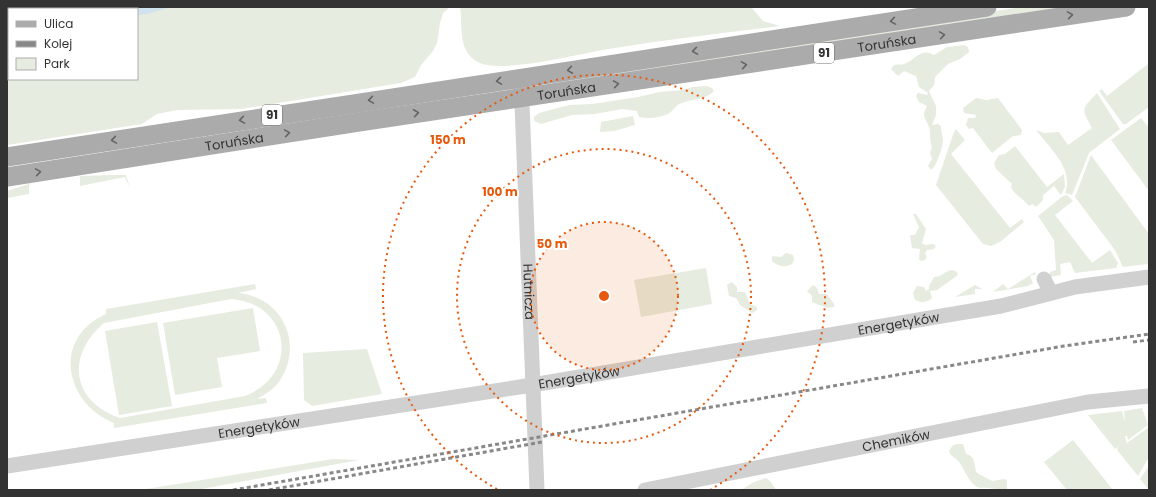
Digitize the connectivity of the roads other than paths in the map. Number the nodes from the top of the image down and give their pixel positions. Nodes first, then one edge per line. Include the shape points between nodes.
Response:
1 (987, 7) edge
2 (1126, 7) edge
3 (538, 75) junction
4 (522, 99) junction
5 (162, 132) junction
6 (166, 152) junction
7 (7, 157) edge
8 (7, 177) edge
9 (1149, 277) edge
10 (532, 385) junction
11 (1149, 396) edge
12 (7, 466) edge
13 (538, 490) edge
14 (645, 490) edge

1 -> 3 main road, Toruńska / 91
4 -> 2 main road, Toruńska / 91
3 - 4 street, Hutnicza via 525,86
3 -> 5 main road, Toruńska / 91
6 -> 4 main road, Toruńska / 91
4 - 10 street, Hutnicza
5 - 6 main road
5 -> 7 main road, Toruńska / 91
8 -> 6 main road, Toruńska / 91
9 - 10 street, Energetyków via 1075,287 1047,286 1001,306
10 - 12 street, Energetyków
10 - 13 street, Hutnicza
11 - 14 street, Chemików via 1088,402

